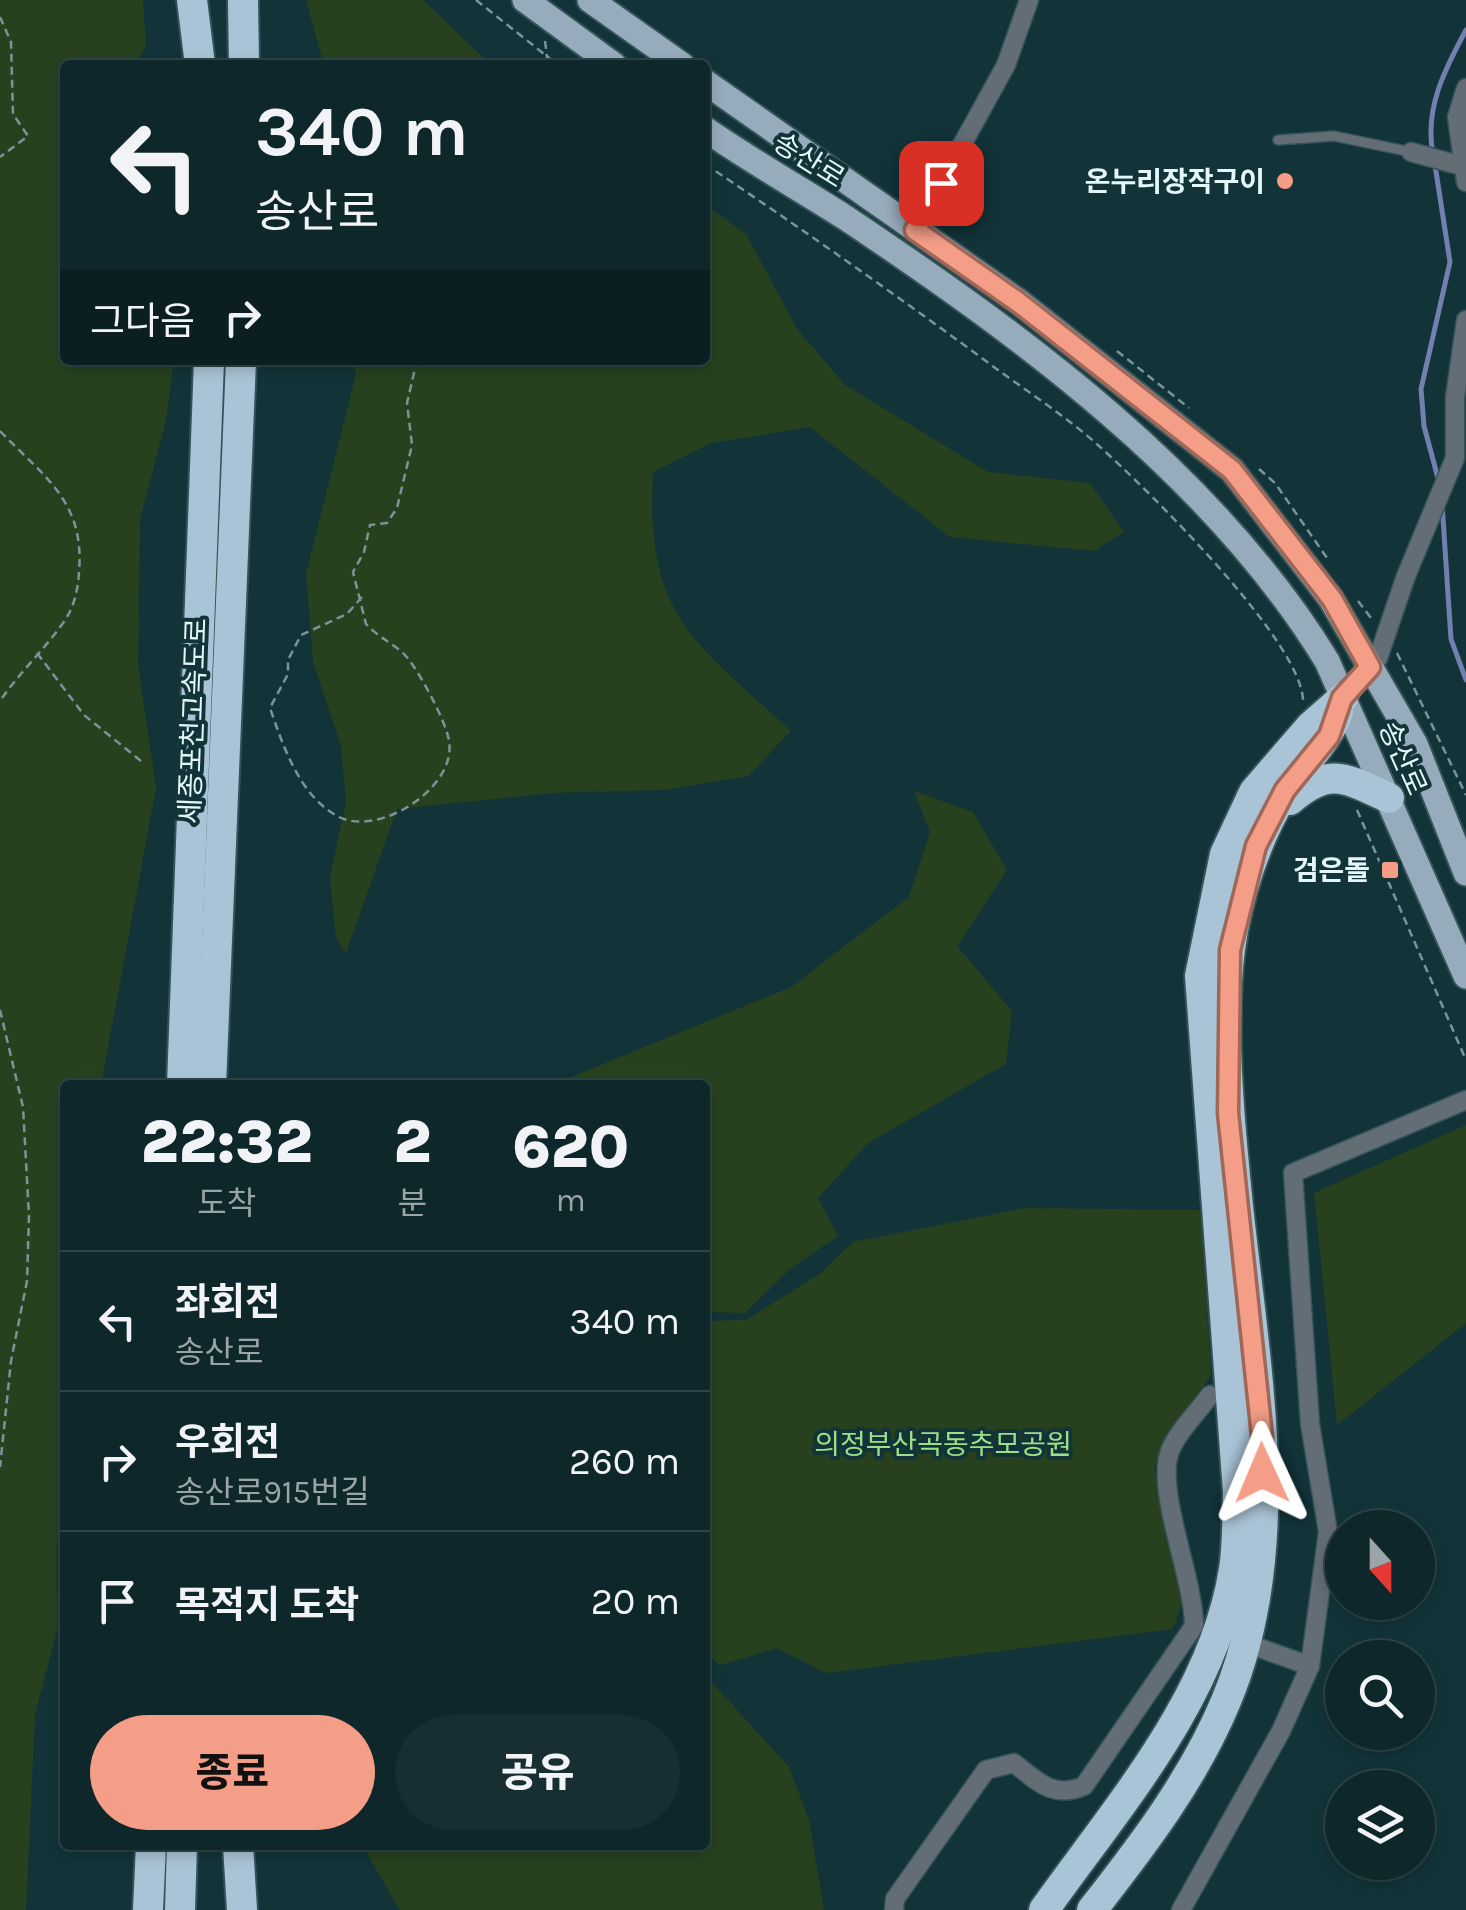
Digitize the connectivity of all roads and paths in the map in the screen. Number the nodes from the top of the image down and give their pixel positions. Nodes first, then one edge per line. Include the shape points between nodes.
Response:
1 (192, 0) edge
2 (244, 0) edge
3 (476, 0) edge
4 (525, 0) edge
5 (590, 0) edge
6 (1029, 0) edge
7 (0, 17) edge
8 (199, 60) edge
9 (244, 60) edge
10 (552, 60) edge
11 (607, 60) edge
12 (675, 60) edge
13 (710, 86) edge
14 (1466, 88) edge
15 (710, 132) edge
16 (1278, 140) dead end
17 (1411, 152) joint
18 (0, 157) edge
19 (710, 167) edge
20 (1465, 172) edge
21 (915, 230) junction
22 (1466, 320) edge
23 (1463, 361) edge
24 (209, 365) edge
25 (241, 365) edge
26 (416, 365) edge
27 (0, 431) edge
28 (362, 597) junction
29 (36, 652) junction
30 (1370, 667) junction
31 (1342, 698) junction
32 (0, 701) edge
33 (1314, 722) junction
34 (141, 761) dead end
35 (1348, 781) junction
36 (1389, 798) junction
37 (1261, 838) junction
38 (1466, 873) edge
39 (1466, 976) edge
40 (0, 1010) edge
41 (1466, 1060) edge
42 (182, 1080) edge
43 (211, 1080) edge
44 (1466, 1100) edge
45 (1210, 1395) dead end
46 (0, 1467) edge
47 (1254, 1646) dead end
48 (1310, 1666) junction
49 (182, 1850) edge
50 (238, 1850) edge
51 (150, 1854) edge
52 (137, 1910) edge
53 (148, 1910) edge
54 (180, 1910) edge
55 (242, 1910) edge
56 (894, 1910) edge
57 (1044, 1910) edge
58 (1092, 1910) edge
59 (1182, 1910) edge

1 - 8 highway
2 - 9 highway
3 - 10 path
4 - 11 main road
5 - 12 main road
6 - 21 street via 1006,65
7 - 18 path via 11,42 13,114 28,136
13 - 21 main road, 송산로
14 - 20 street via 1457,117
15 - 31 main road, 송산로 via 915,266 1123,426 1298,615
16 - 17 lane via 1334,136
17 - 20 street
19 - 33 path via 859,267 1099,446 1277,638 1304,688 1303,710
21 - 30 main road, 송산로 via 1232,470 1332,599
22 - 23 street
23 - 30 street via 1452,464
24 - 42 highway, 세종포천고속도로
25 - 43 highway, 세종포천고속도로
26 - 28 path via 407,403 408,468 398,508 387,523 370,525 353,572
27 - 29 path via 61,493 78,528 74,602
28 - 28 path via 346,614 301,634 270,708 310,791 336,816 358,822 408,806 436,779 450,751 410,662 366,624
29 - 32 path
29 - 34 path via 84,715
30 - 31 street
30 - 38 main road, 송산로 via 1415,744
31 - 33 highway
31 - 36 main road, 송산로
31 - 37 highway via 1329,736 1285,790
33 - 57 highway via 1254,792 1225,854 1200,976 1238,1492 1234,1570 1211,1648 1155,1754
35 - 36 highway
35 - 37 highway via 1313,780
35 - 41 path
36 - 39 main road, 송산로
37 - 58 highway via 1230,950 1228,1113 1262,1436 1260,1546 1248,1625 1227,1699 1185,1782
40 - 46 path via 23,1107 29,1216 27,1281
44 - 48 street via 1293,1173 1310,1424 1328,1532
45 - 56 street via 1170,1450 1165,1477 1200,1628 1084,1786 1048,1790 1014,1763 986,1770 895,1899
47 - 48 street
48 - 59 street
49 - 54 highway
50 - 55 highway
51 - 52 highway
51 - 53 highway

